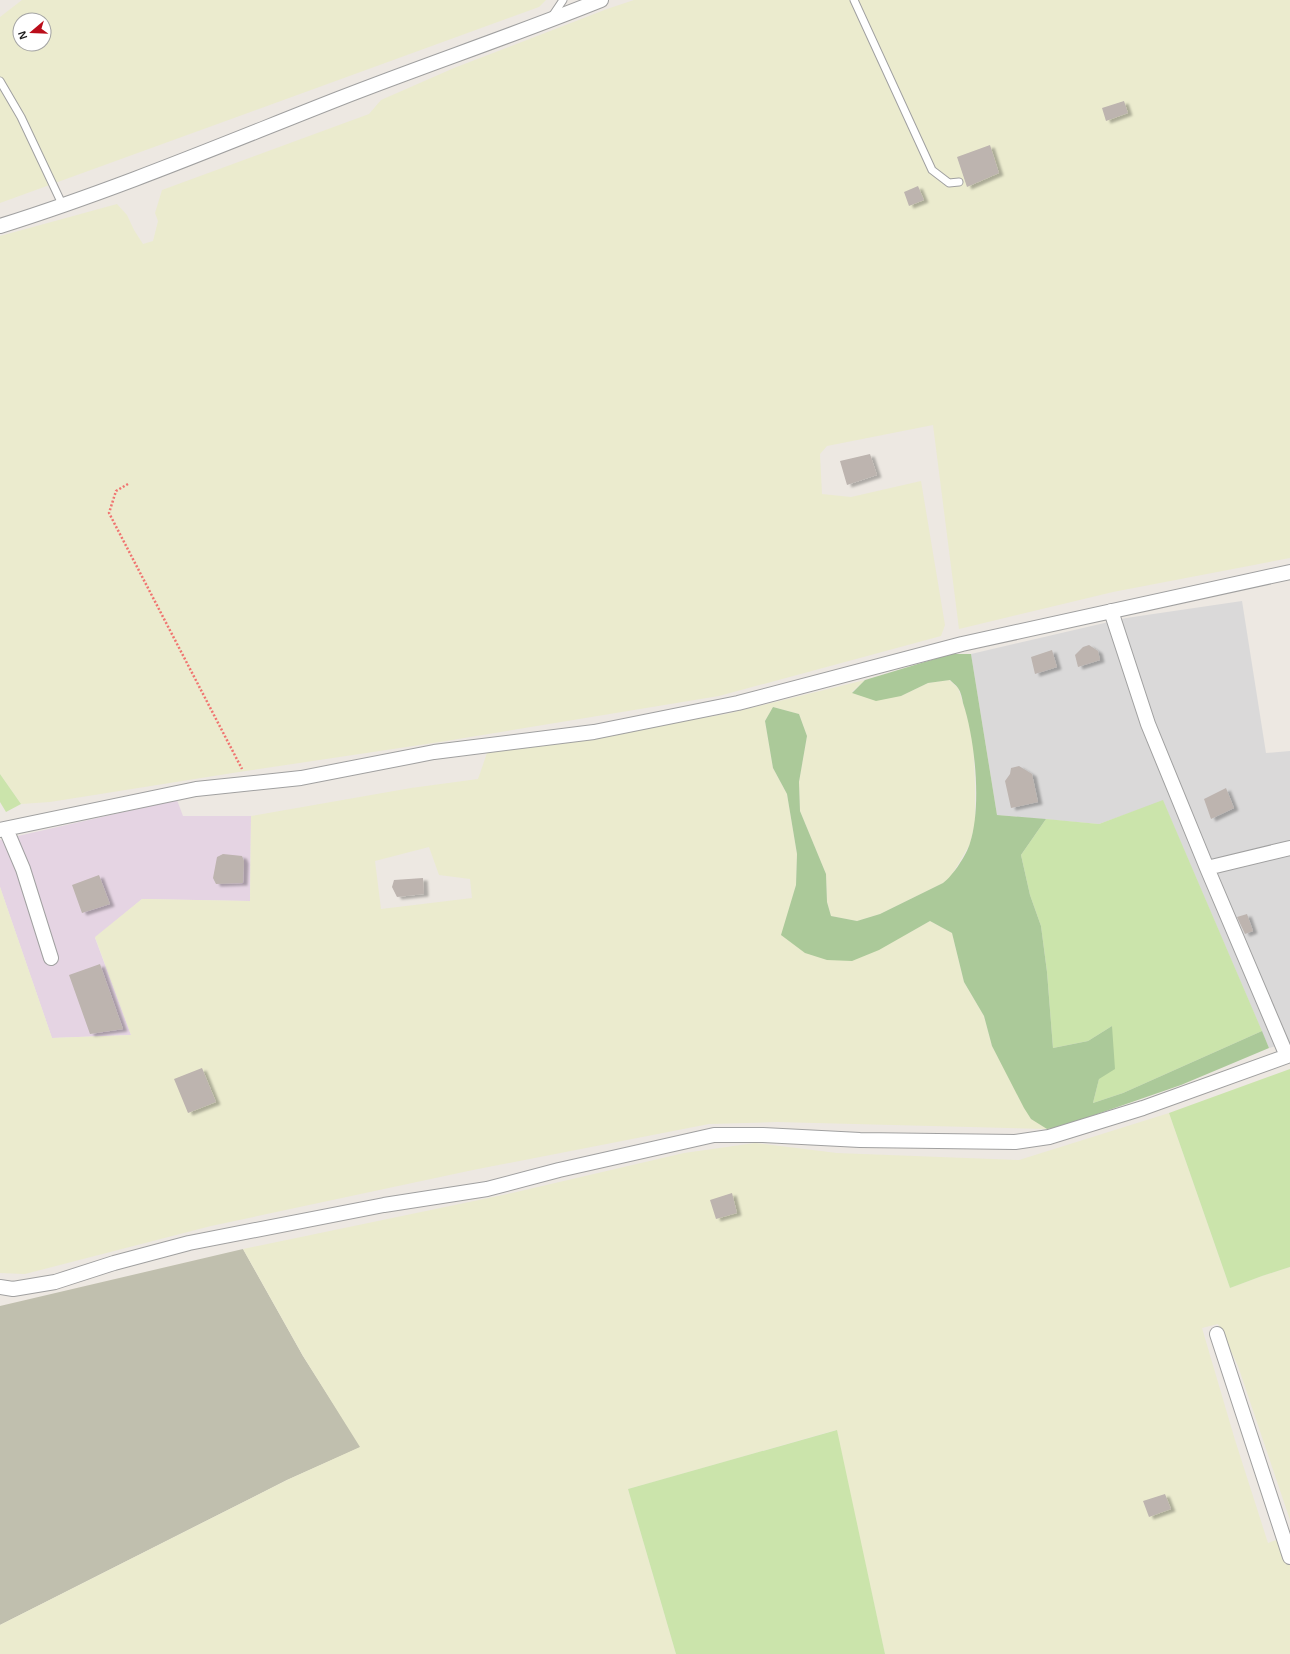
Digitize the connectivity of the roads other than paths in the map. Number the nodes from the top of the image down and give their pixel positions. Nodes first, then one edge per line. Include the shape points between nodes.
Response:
1 (563, 0) edge
2 (601, 0) edge
3 (854, 0) edge
4 (548, 21) junction
5 (0, 81) edge
6 (959, 182) dead end
7 (63, 206) junction
8 (0, 226) edge
9 (1290, 572) edge
10 (1111, 611) junction
11 (3, 830) edge
12 (1290, 848) edge
13 (1207, 868) junction
14 (51, 958) dead end
15 (1288, 1055) edge
16 (0, 1287) edge
17 (1217, 1334) dead end
18 (1290, 1557) edge

1 - 4 lane
2 - 4 street
3 - 6 lane via 932,170 949,183
4 - 7 street
5 - 7 lane via 21,116
7 - 8 street
9 - 10 street
10 - 11 street via 962,644 738,703 594,732 434,752 301,778 196,789
10 - 13 street via 1148,724
11 - 14 street via 24,869
12 - 13 street
13 - 15 street
15 - 16 street via 1143,1108 1049,1138 999,1142 714,1135 487,1189 384,1205 189,1243 55,1282 13,1288
17 - 18 street

